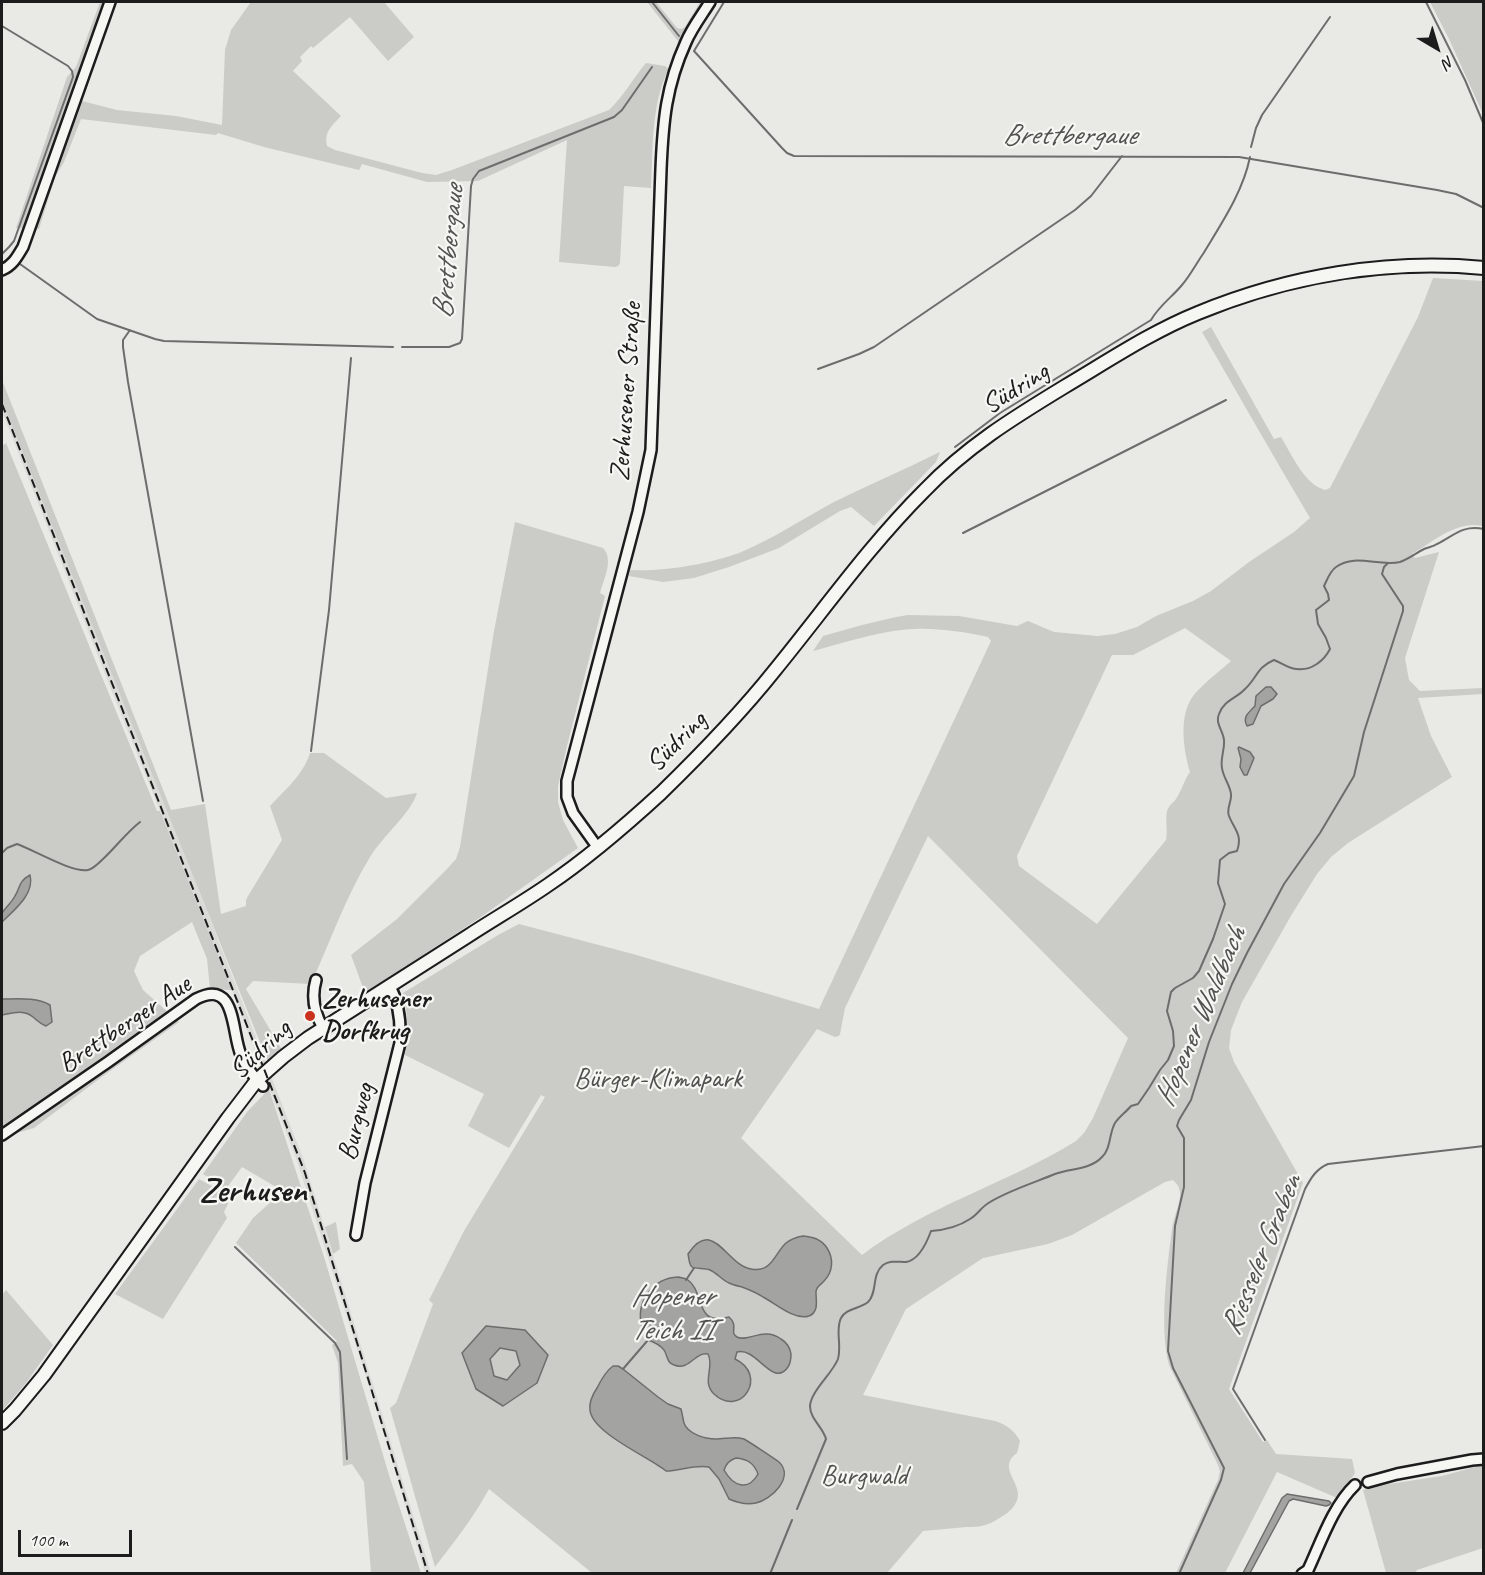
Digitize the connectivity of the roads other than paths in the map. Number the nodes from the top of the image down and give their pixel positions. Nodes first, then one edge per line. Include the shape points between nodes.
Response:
1 (110, 2) edge
2 (710, 2) edge
3 (1484, 268) edge
4 (2, 270) edge
5 (598, 848) junction
6 (316, 980) dead end
7 (390, 986) junction
8 (323, 1028) junction
9 (260, 1083) junction
10 (2, 1135) edge
11 (356, 1235) dead end
12 (2, 1424) edge
13 (1484, 1459) edge
14 (1368, 1482) dead end
15 (1355, 1485) dead end
16 (1308, 1572) edge

1 - 4 street via 23,247
2 - 5 street, Zerhusener Straße via 676,64 666,101 651,450 645,486 567,781 573,813
3 - 5 main road, Südring via 1391,266 1328,274 1265,290 1198,313 1161,331 1000,426 925,489 737,715 660,794
5 - 7 main road, Südring via 548,885
6 - 8 street via 314,1008
7 - 8 main road, Südring
7 - 11 street, Burgweg via 399,1015 400,1043
8 - 9 main road, Südring via 283,1057
9 - 10 street, Brettberger Aue via 241,1056 226,1001 216,994 206,994
9 - 12 main road, Südring via 228,1118 45,1374
13 - 14 street
15 - 16 street via 1336,1511

